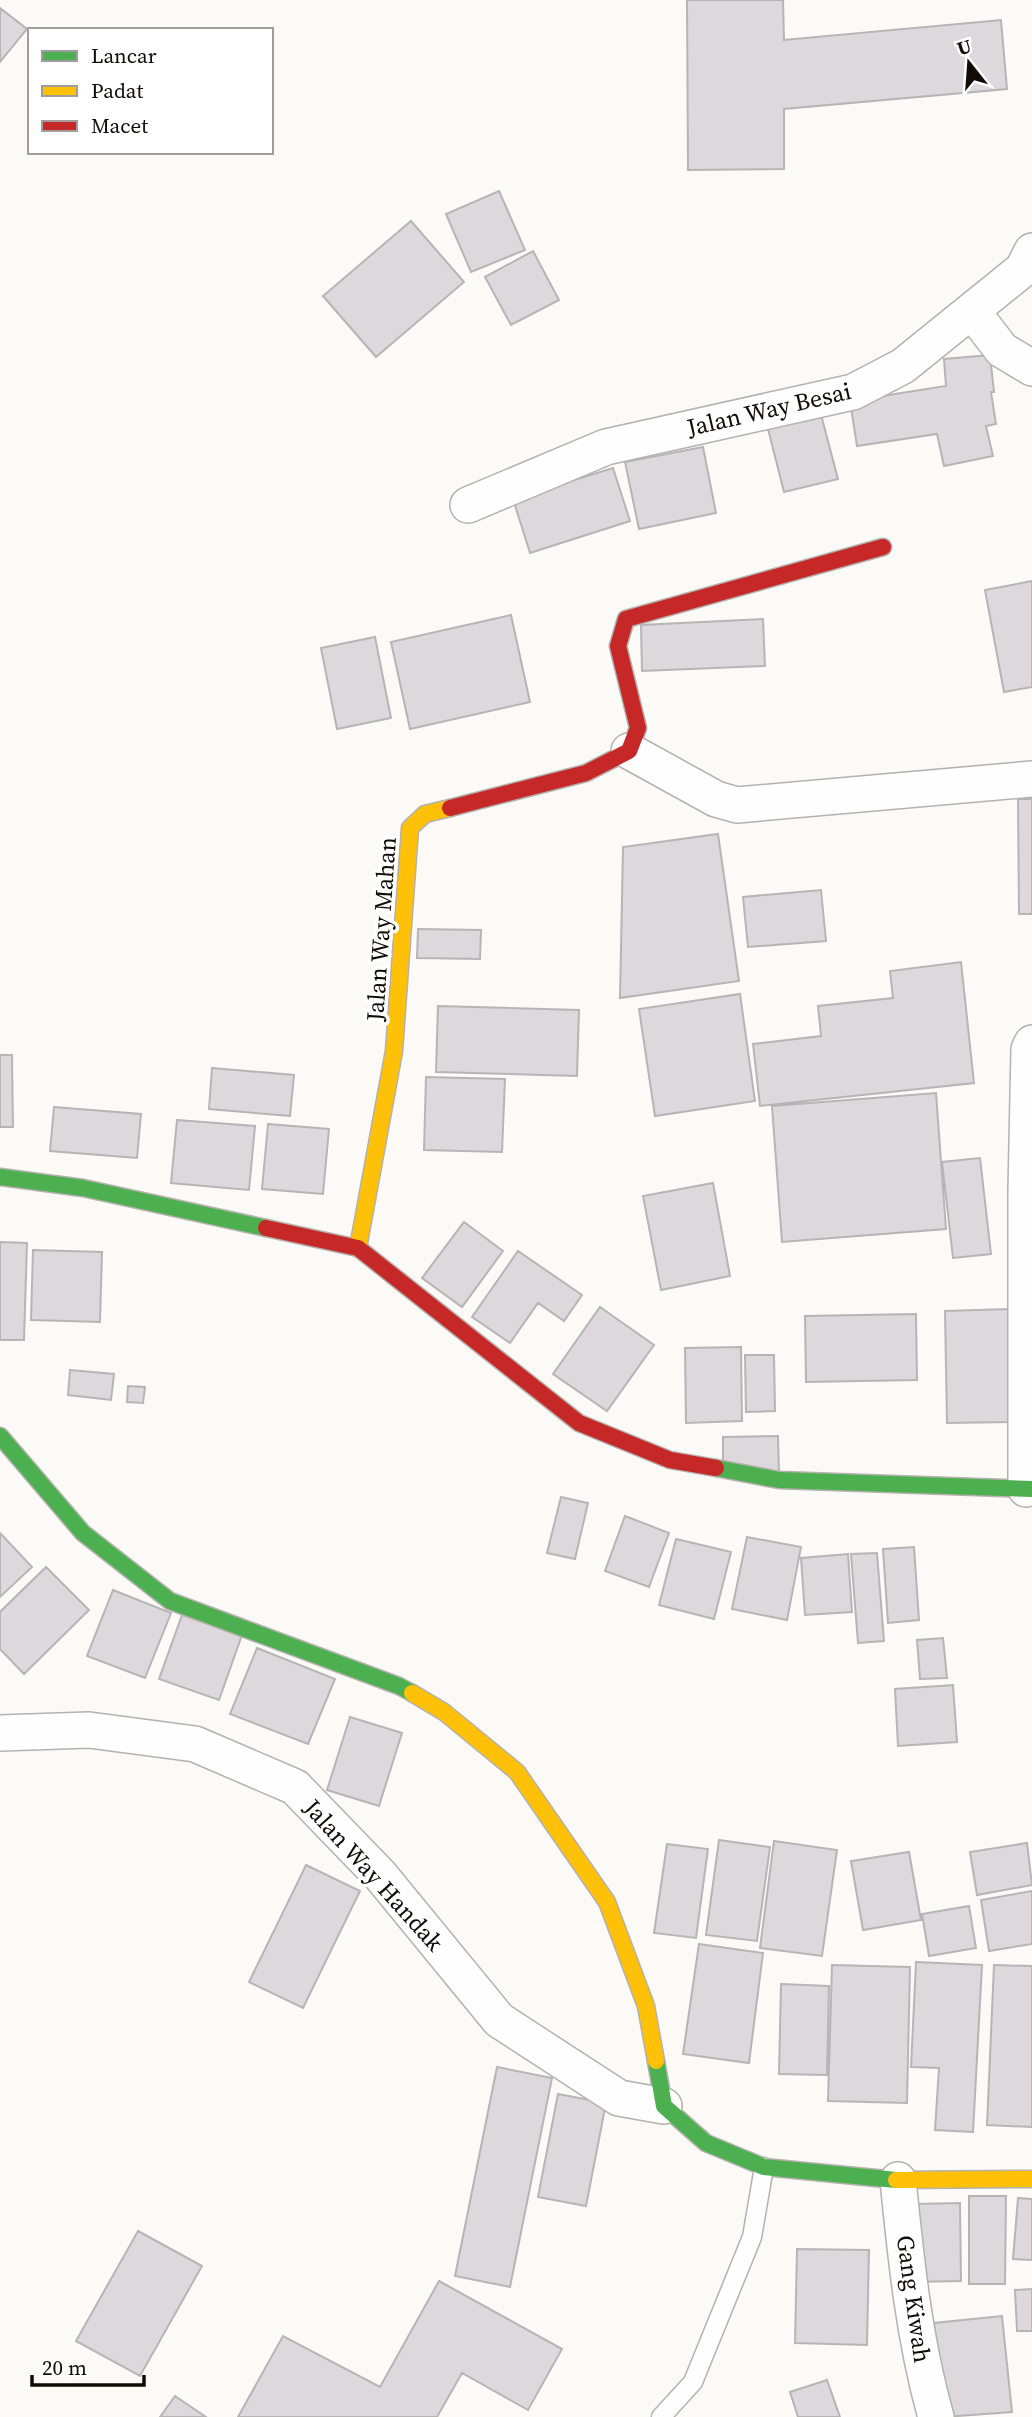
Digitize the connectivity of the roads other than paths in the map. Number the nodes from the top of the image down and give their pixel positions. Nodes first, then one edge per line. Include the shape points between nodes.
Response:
1 (1032, 251) edge
2 (972, 311) junction
3 (1032, 368) edge
4 (468, 505) dead end
5 (883, 547) dead end
6 (629, 751) junction
7 (1032, 779) edge
8 (1032, 1043) edge
9 (0, 1177) edge
10 (358, 1248) junction
11 (0, 1436) edge
12 (1029, 1489) edge
13 (0, 1733) edge
14 (664, 2106) junction
15 (764, 2167) junction
16 (1032, 2179) edge
17 (898, 2180) junction
18 (661, 2417) edge
19 (936, 2417) edge

1 - 2 street, Jalan Way Besai via 1023,269
2 - 3 street via 1002,350
2 - 4 street, Jalan Way Besai via 903,366 853,392 606,447
5 - 6 street via 626,619 618,646 638,728
6 - 7 street via 716,799 737,805
6 - 10 street, Jalan Way Mahan via 586,773 425,814 410,828 394,1051
8 - 12 street via 1026,1190
9 - 10 street via 83,1188
10 - 12 street via 579,1423 670,1460 779,1480
11 - 14 street via 83,1533 170,1601 399,1686 444,1712 517,1772 607,1902 646,2006
13 - 14 street, Jalan Way Handak via 89,1730 195,1744 295,1787 381,1876 499,2020 618,2098
14 - 15 street via 706,2143
15 - 17 street
15 - 18 lane via 752,2237 703,2358 693,2382
16 - 17 street
17 - 19 street, Gang Kiwah via 909,2288

